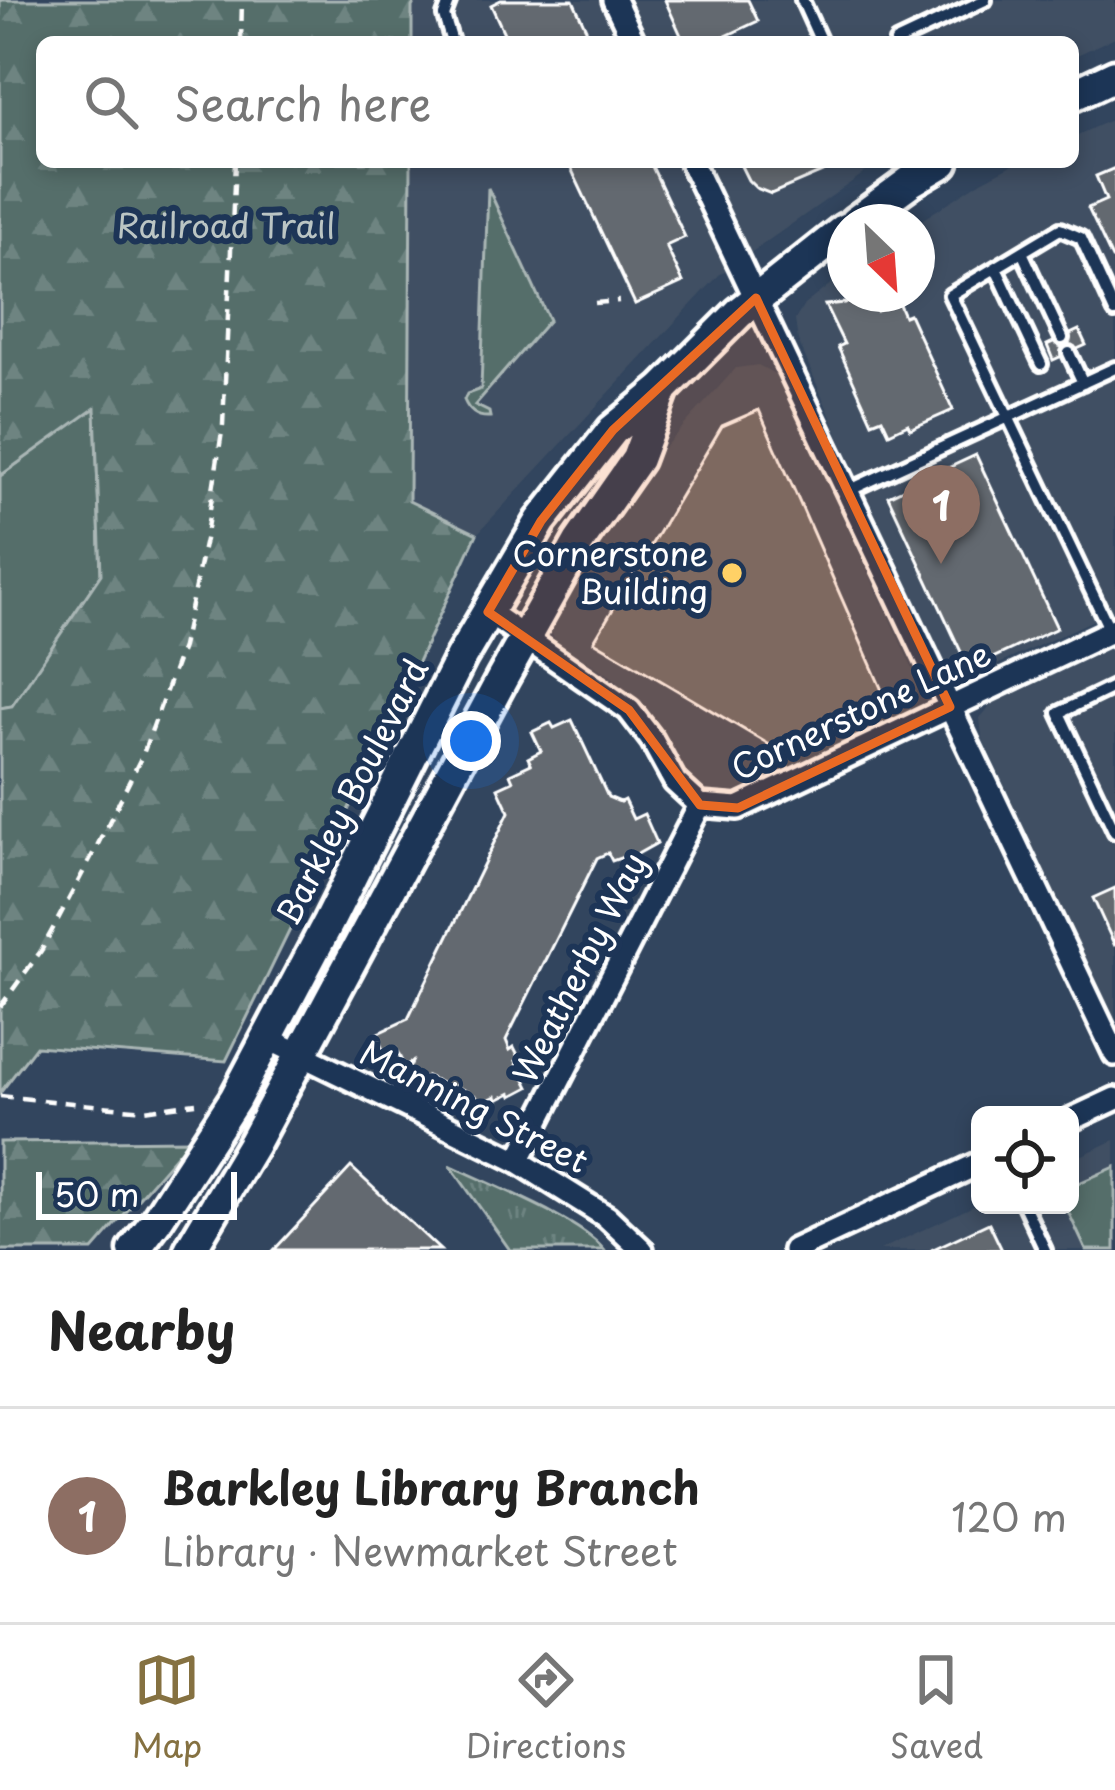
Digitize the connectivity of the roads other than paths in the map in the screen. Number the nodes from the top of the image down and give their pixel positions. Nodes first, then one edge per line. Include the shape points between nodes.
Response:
1 (450, 0) edge
2 (614, 0) edge
3 (802, 0) edge
4 (985, 0) edge
5 (450, 36) edge
6 (631, 36) edge
7 (818, 36) edge
8 (909, 36) edge
9 (1115, 75) edge
10 (1079, 92) edge
11 (695, 168) edge
12 (934, 168) edge
13 (880, 204) edge
14 (827, 243) edge
15 (1022, 252) junction
16 (996, 268) junction
17 (756, 298) junction
18 (1115, 312) edge
19 (1062, 338) dead end
20 (1069, 353) dead end
21 (1041, 364) dead end
22 (1115, 368) edge
23 (1083, 383) junction
24 (663, 389) junction
25 (1008, 417) junction
26 (848, 491) junction
27 (488, 612) junction
28 (1113, 634) edge
29 (526, 637) junction
30 (1115, 686) edge
31 (950, 707) junction
32 (700, 805) junction
33 (1115, 832) edge
34 (265, 1037) junction
35 (1115, 1054) edge
36 (300, 1056) junction
37 (1115, 1099) edge
38 (1079, 1116) edge
39 (518, 1161) junction
40 (971, 1167) edge
41 (1028, 1214) edge
42 (134, 1250) edge
43 (190, 1250) edge
44 (642, 1250) edge
45 (794, 1250) edge
46 (1046, 1250) edge

1 - 5 lane via 444,16
2 - 6 street
3 - 7 lane
4 - 8 lane
9 - 10 main road
11 - 17 street
12 - 13 main road
14 - 17 main road, Barkley Boulevard
15 - 16 lane
15 - 18 lane via 1060,229 1081,238
15 - 19 lane
16 - 21 lane
16 - 25 lane via 950,295
17 - 24 main road, Barkley Boulevard
17 - 26 street
20 - 23 lane
22 - 23 lane
23 - 25 lane
24 - 27 main road, Barkley Boulevard via 584,466
24 - 29 main road, Barkley Boulevard via 637,459
25 - 26 lane
25 - 28 lane
26 - 31 street
27 - 29 street, Cornerstone Lane
27 - 34 main road, Barkley Boulevard
28 - 31 street, Cornerstone Lane
29 - 32 street, Cornerstone Lane via 629,710 675,782
29 - 36 main road, Barkley Boulevard
30 - 33 lane via 1059,713
31 - 32 street, Cornerstone Lane via 738,808
31 - 35 street
32 - 39 street, Weatherby Way
34 - 36 street, Manning Street
34 - 42 main road, Barkley Boulevard via 235,1099
36 - 39 street, Manning Street
36 - 43 main road, Barkley Boulevard
37 - 38 street
39 - 44 street, Manning Street via 607,1217
40 - 45 street
41 - 46 lane

